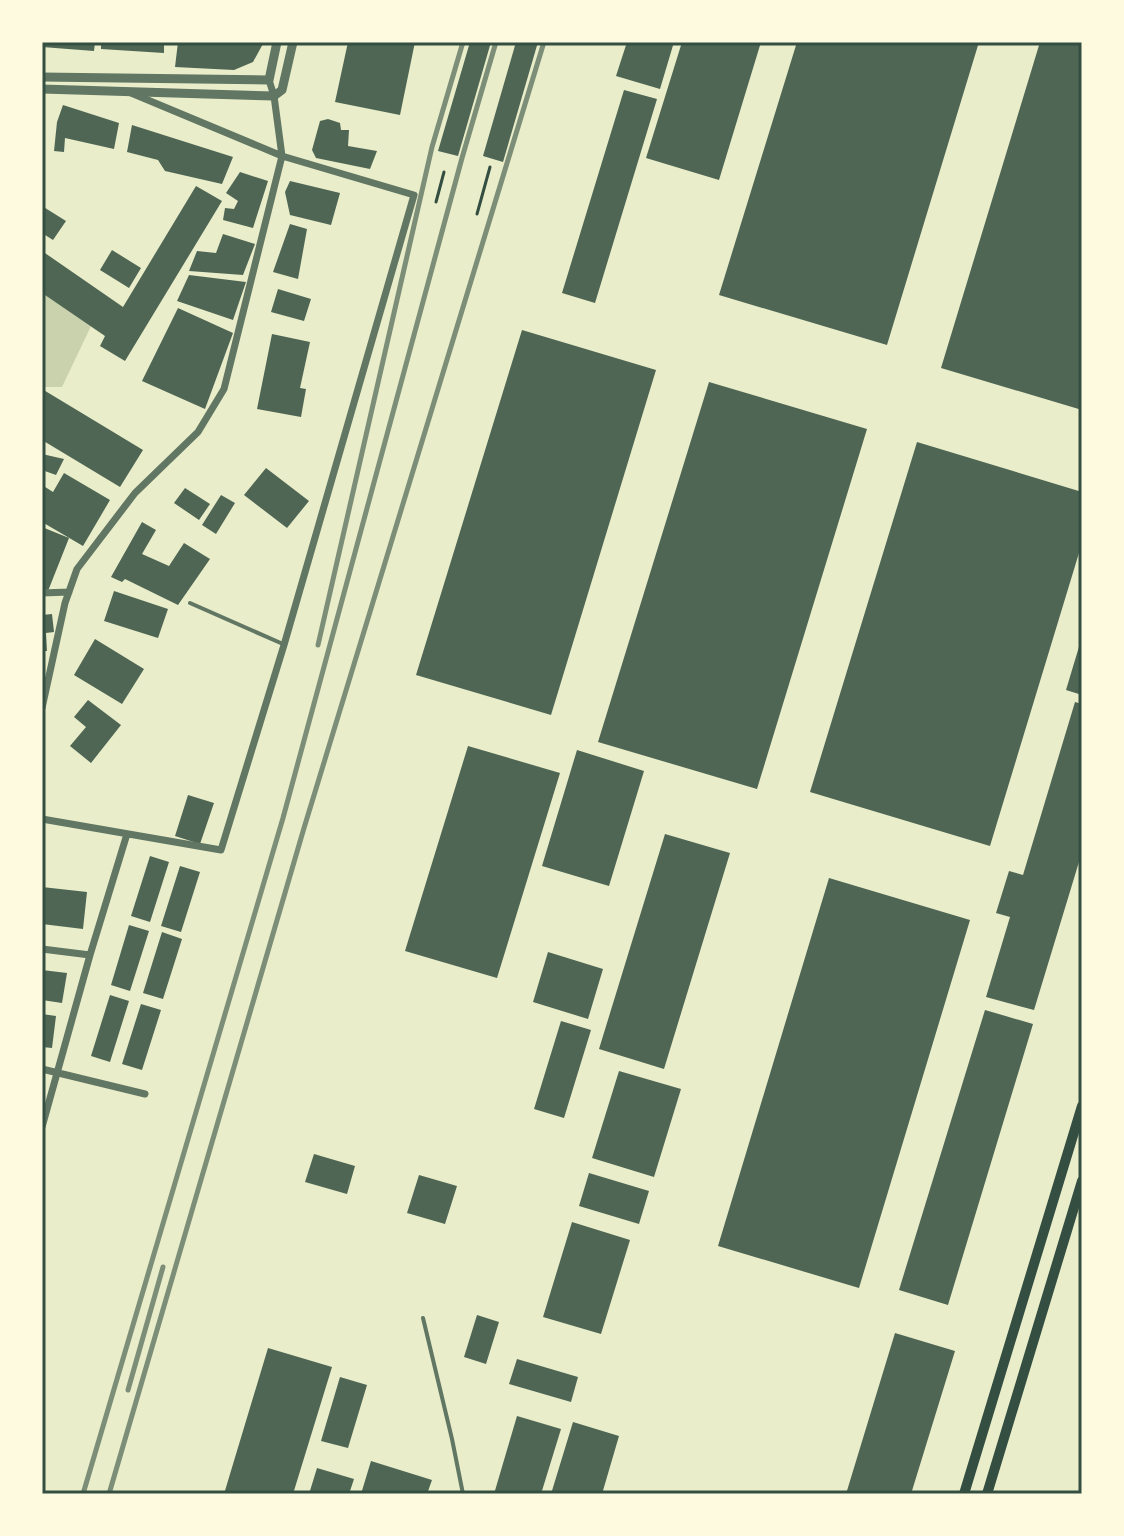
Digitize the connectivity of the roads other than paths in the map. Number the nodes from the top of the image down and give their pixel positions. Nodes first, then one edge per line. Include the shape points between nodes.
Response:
1 (277, 42) edge
2 (293, 42) edge
3 (42, 77) edge
4 (269, 80) junction
5 (42, 89) edge
6 (129, 92) junction
7 (274, 96) junction
8 (282, 156) junction
9 (69, 592) junction
10 (42, 593) edge
11 (190, 603) dead end
12 (284, 645) junction
13 (42, 708) edge
14 (42, 819) edge
15 (127, 834) junction
16 (42, 949) edge
17 (90, 955) junction
18 (42, 1069) edge
19 (57, 1071) junction
20 (145, 1094) dead end
21 (1082, 1106) edge
22 (42, 1127) edge
23 (1082, 1181) edge
24 (423, 1318) dead end
25 (463, 1494) edge
26 (964, 1494) edge
27 (987, 1494) edge

1 - 4 street
2 - 7 street via 282,90
3 - 4 street
4 - 7 street
5 - 6 street
6 - 7 street
6 - 8 street
7 - 8 street
8 - 9 street via 224,389 198,432 135,493 86,557
8 - 12 street via 414,195
9 - 10 street
9 - 13 street
11 - 12 lane
12 - 15 street via 221,850
14 - 15 street
15 - 17 street
16 - 17 street
17 - 19 street
18 - 19 street
19 - 20 street
19 - 22 street
21 - 26 main road
23 - 27 main road
24 - 25 lane

